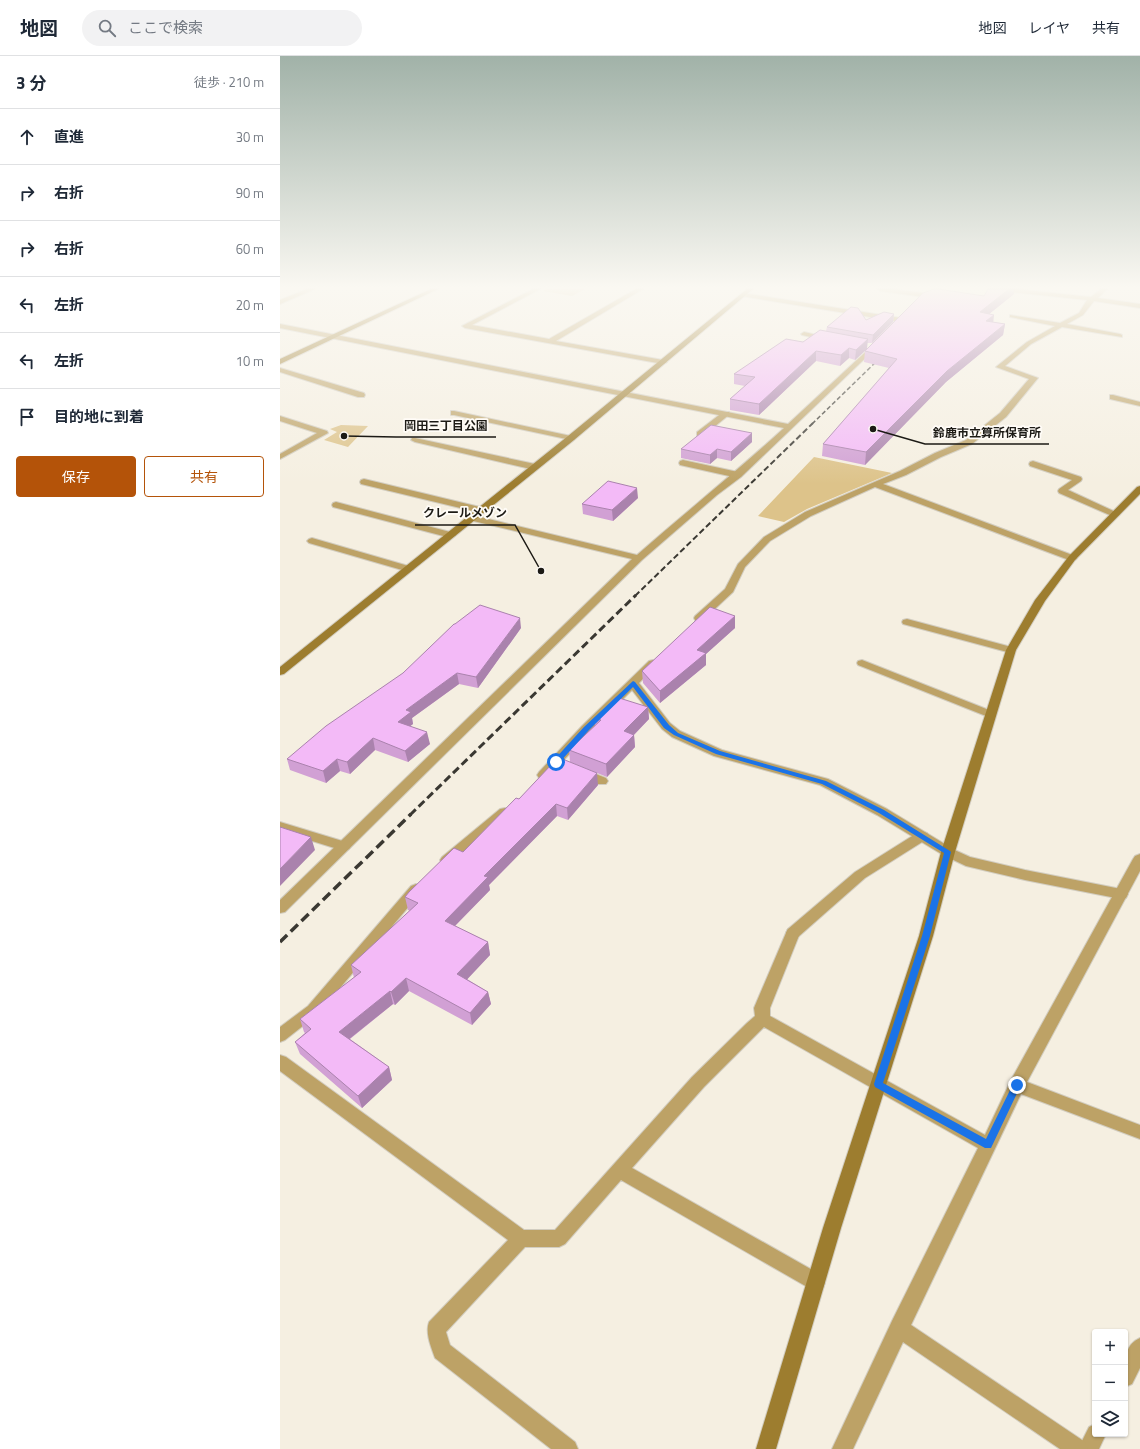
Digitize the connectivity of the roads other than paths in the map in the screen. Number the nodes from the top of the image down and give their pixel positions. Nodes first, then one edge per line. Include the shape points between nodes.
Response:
1 (297, 354) edge
2 (422, 354) edge
3 (617, 354) edge
4 (673, 354) edge
5 (867, 354) edge
6 (1016, 354) edge
7 (280, 362) edge
8 (663, 362) junction
9 (280, 370) edge
10 (361, 395) dead end
11 (623, 395) junction
12 (1113, 397) dead end
13 (1140, 404) edge
14 (454, 413) dead end
15 (726, 414) junction
16 (280, 418) edge
17 (790, 427) junction
18 (571, 438) junction
19 (415, 440) dead end
20 (693, 440) edge
21 (280, 457) edge
22 (683, 463) edge
23 (1033, 464) dead end
24 (535, 467) junction
25 (738, 475) junction
26 (364, 482) dead end
27 (875, 484) junction
28 (1140, 489) edge
29 (336, 505) dead end
30 (481, 510) junction
31 (1115, 514) junction
32 (472, 518) junction
33 (451, 535) junction
34 (312, 541) dead end
35 (639, 558) junction
36 (1072, 558) junction
37 (409, 569) junction
38 (908, 622) dead end
39 (692, 625) edge
40 (1011, 650) junction
41 (660, 656) edge
42 (862, 663) dead end
43 (280, 672) edge
44 (633, 683) junction
45 (990, 714) junction
46 (556, 762) junction
47 (602, 781) dead end
48 (535, 783) edge
49 (514, 804) edge
50 (280, 826) edge
51 (922, 836) junction
52 (344, 846) junction
53 (948, 852) junction
54 (1140, 859) edge
55 (438, 868) edge
56 (426, 877) edge
57 (1121, 894) junction
58 (280, 908) edge
59 (763, 1019) junction
60 (280, 1036) edge
61 (280, 1062) edge
62 (878, 1084) junction
63 (1017, 1085) junction
64 (1140, 1132) edge
65 (988, 1145) junction
66 (619, 1170) junction
67 (521, 1239) junction
68 (816, 1282) junction
69 (899, 1328) junction
70 (1140, 1348) edge
71 (1128, 1372) edge
72 (1094, 1437) edge
73 (568, 1449) edge
74 (766, 1449) edge
75 (842, 1449) edge
76 (1078, 1449) edge
77 (1088, 1449) edge

1 - 7 street
2 - 11 street
3 - 8 street
4 - 8 street
5 - 17 street
6 - 27 street via 1000,367 1034,378 1003,416 969,442
8 - 11 street
9 - 10 street
11 - 15 street
11 - 18 street
12 - 13 street
14 - 18 street
15 - 17 street
15 - 20 street
16 - 21 street via 324,433
17 - 25 street
18 - 24 street
19 - 24 street
22 - 25 street
23 - 31 street via 1078,479 1062,491
24 - 30 street
25 - 35 street
26 - 30 street
27 - 36 street
27 - 39 street via 808,514 767,539 741,566 729,590
28 - 31 street
29 - 33 street
30 - 32 street
31 - 36 street
32 - 33 street
32 - 35 street
33 - 37 street
34 - 37 street
35 - 52 street
36 - 40 street via 1040,600
37 - 43 street
38 - 40 street
40 - 45 street
41 - 44 street
42 - 45 street
44 - 46 street
44 - 51 street via 666,726 676,734 718,753 824,782
45 - 53 street
46 - 47 street
46 - 48 street
49 - 55 street
50 - 52 street
51 - 53 street
51 - 59 street via 860,875 793,933 762,1008
52 - 58 street
53 - 57 street via 973,863
53 - 62 street via 926,936
54 - 57 street
56 - 60 street via 313,1010
57 - 63 street
59 - 62 street
59 - 66 street via 698,1082
61 - 67 street
62 - 65 street
62 - 68 street
63 - 64 street
63 - 65 street
65 - 69 street
66 - 67 street via 559,1238
66 - 68 street
67 - 73 street via 436,1329 442,1351
68 - 74 street
69 - 75 street
69 - 76 street
70 - 71 street
72 - 77 street

